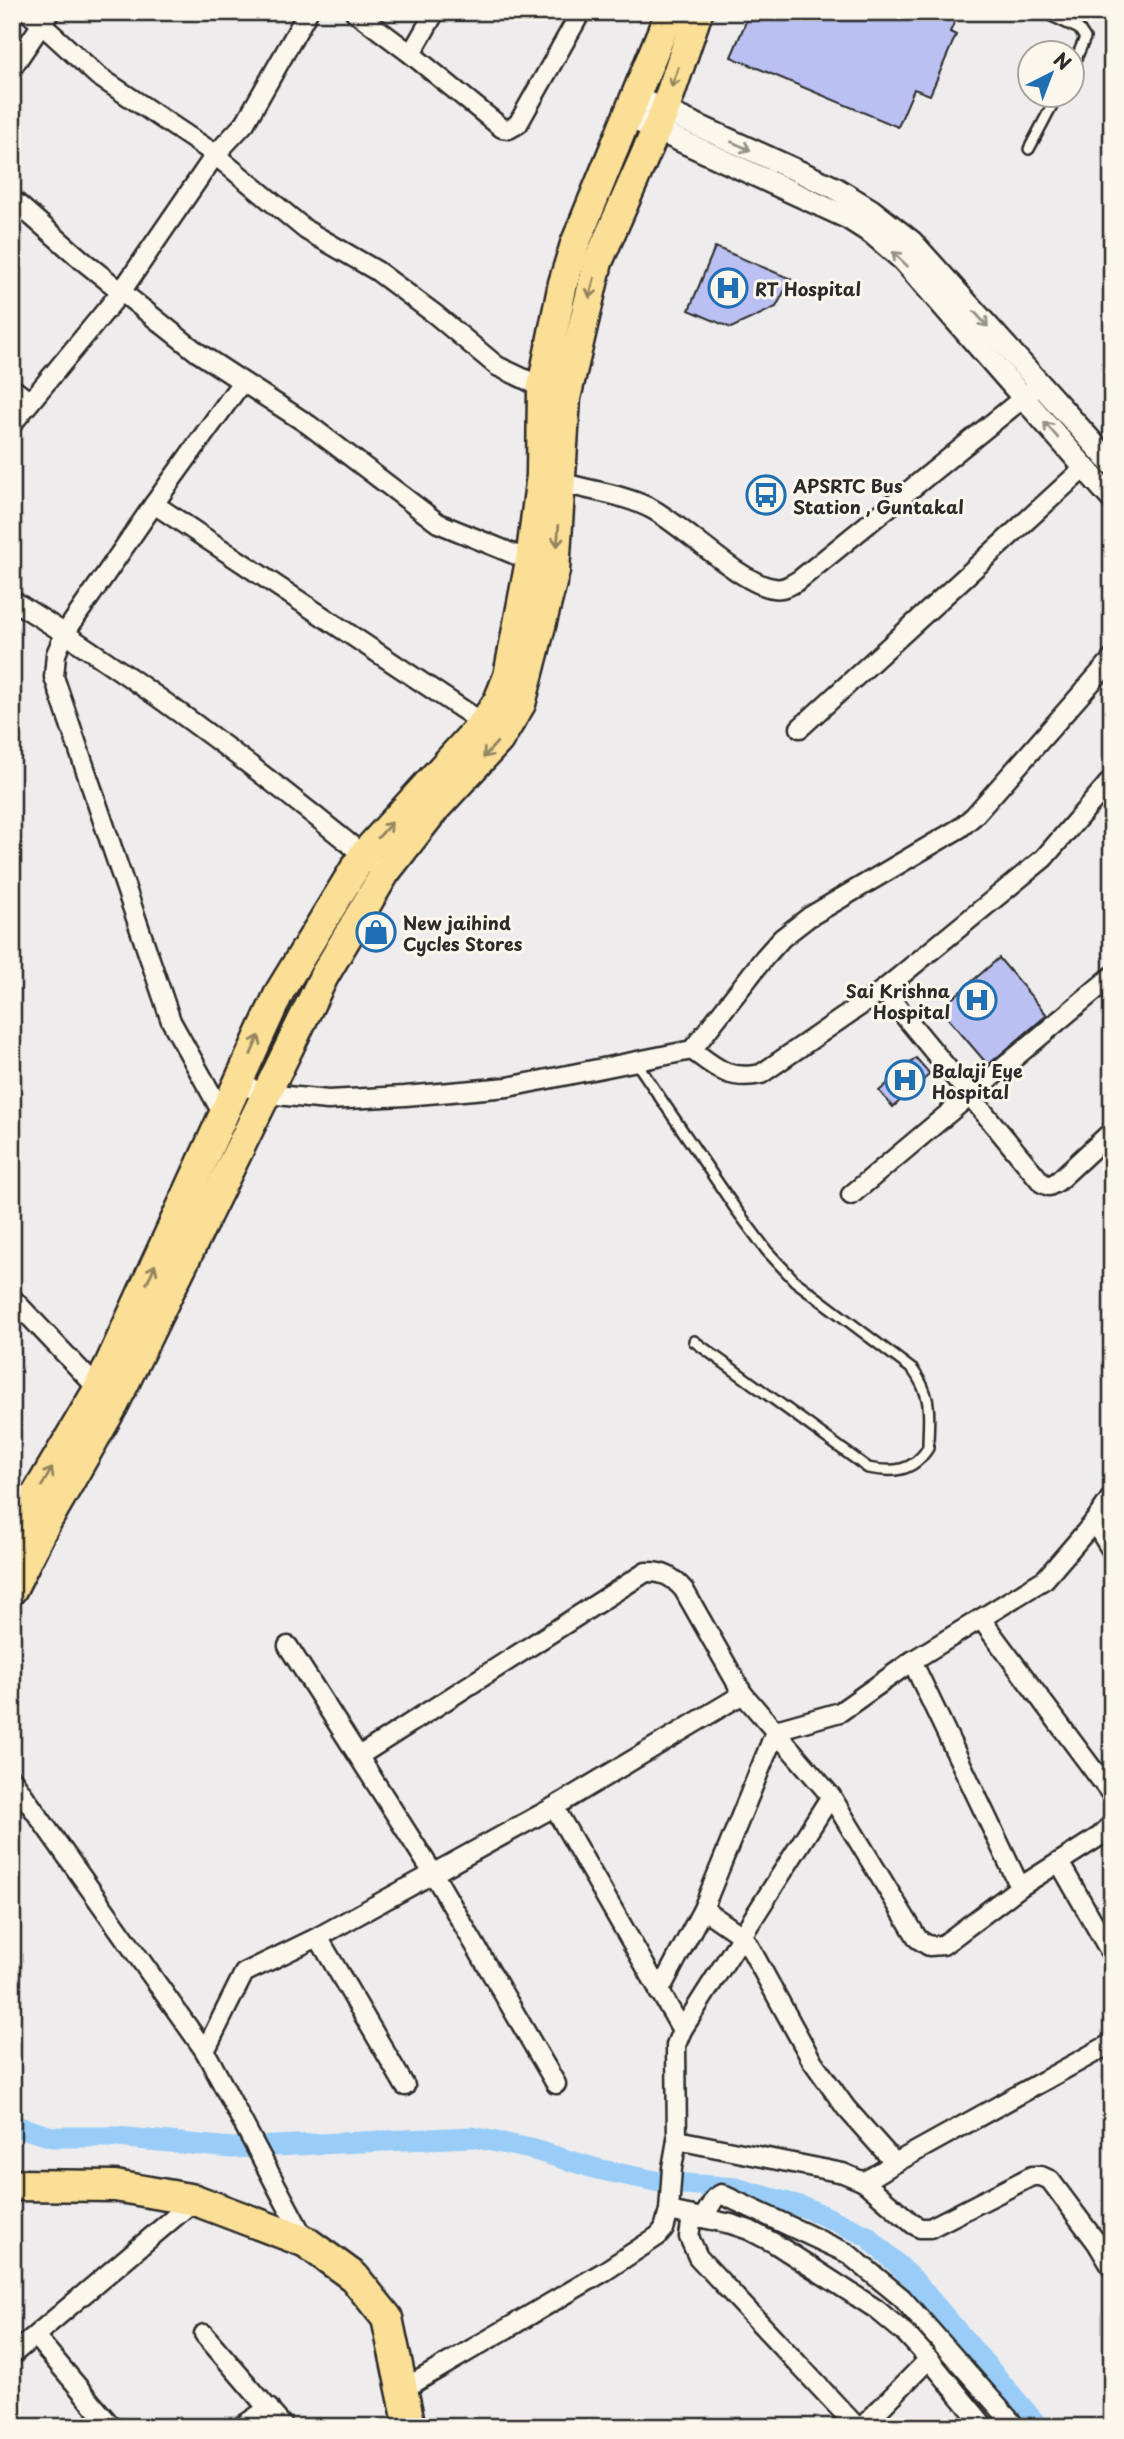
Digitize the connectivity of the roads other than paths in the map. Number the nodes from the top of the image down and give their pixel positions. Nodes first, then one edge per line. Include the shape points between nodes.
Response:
1 (308, 12) edge
2 (355, 12) edge
3 (435, 12) edge
4 (580, 12) edge
5 (1043, 12) edge
6 (684, 14) edge
7 (40, 16) edge
8 (1085, 38) edge
9 (411, 54) junction
10 (12, 68) edge
11 (631, 107) junction
12 (1051, 108) edge
13 (659, 120) junction
14 (1030, 149) dead end
15 (215, 155) junction
16 (12, 199) edge
17 (121, 292) junction
18 (242, 382) junction
19 (1040, 384) junction
20 (12, 388) edge
21 (554, 392) junction
22 (1023, 398) junction
23 (30, 402) junction
24 (12, 424) edge
25 (1112, 464) edge
26 (1084, 468) junction
27 (551, 479) junction
28 (1112, 499) edge
29 (154, 504) junction
30 (543, 566) junction
31 (12, 600) edge
32 (65, 633) junction
33 (1112, 659) edge
34 (484, 723) junction
35 (800, 727) dead end
36 (1111, 783) edge
37 (363, 855) junction
38 (385, 873) junction
39 (1112, 976) edge
40 (884, 990) junction
41 (692, 1050) junction
42 (636, 1062) junction
43 (238, 1083) junction
44 (266, 1094) junction
45 (970, 1095) junction
46 (223, 1115) junction
47 (1112, 1131) edge
48 (243, 1145) junction
49 (851, 1195) dead end
50 (12, 1298) edge
51 (694, 1341) dead end
52 (106, 1397) junction
53 (1112, 1496) edge
54 (1094, 1522) junction
55 (12, 1535) edge
56 (1112, 1551) edge
57 (12, 1590) edge
58 (981, 1619) junction
59 (288, 1646) dead end
60 (912, 1661) junction
61 (743, 1694) junction
62 (776, 1730) junction
63 (359, 1756) junction
64 (12, 1779) edge
65 (1112, 1795) edge
66 (831, 1796) junction
67 (554, 1807) junction
68 (1112, 1824) edge
69 (1059, 1862) junction
70 (433, 1873) junction
71 (1020, 1887) junction
72 (703, 1909) junction
73 (742, 1936) junction
74 (318, 1937) junction
75 (1112, 1955) edge
76 (659, 1992) junction
77 (682, 2030) junction
78 (1112, 2043) edge
79 (205, 2051) junction
80 (556, 2084) dead end
81 (405, 2086) dead end
82 (677, 2140) junction
83 (895, 2164) junction
84 (864, 2182) junction
85 (12, 2185) edge
86 (195, 2200) junction
87 (669, 2207) junction
88 (698, 2217) junction
89 (1104, 2239) edge
90 (306, 2242) junction
91 (1112, 2268) edge
92 (204, 2334) dead end
93 (35, 2336) junction
94 (12, 2355) edge
95 (929, 2359) junction
96 (402, 2390) junction
97 (270, 2408) junction
98 (112, 2427) edge
99 (241, 2427) edge
100 (284, 2427) edge
101 (410, 2427) edge
102 (860, 2427) edge
103 (985, 2427) edge
104 (1016, 2427) edge

1 - 15 street via 245,123
2 - 9 street
3 - 9 street
4 - 9 street via 518,124 509,130
5 - 8 lane via 1079,29
6 - 11 main road
6 -> 13 main road
7 - 10 street
7 - 15 street via 98,76
11 - 13 street
11 - 21 main road via 563,283
12 - 14 lane
13 -> 19 street via 835,188 871,209 912,242
13 -> 21 main road via 598,262
22 -> 13 street via 903,260 873,234
15 - 17 street
15 - 21 street via 306,230 377,271 497,366
16 - 17 street
17 - 18 street
17 - 23 street
18 - 29 street
18 - 30 street via 309,425 438,523
19 - 22 street
19 - 25 street
20 - 23 street
21 - 27 main road
26 -> 22 street
22 - 27 street via 787,587 773,589 750,579 654,510 625,497
23 - 24 street
26 - 28 street
26 - 35 street
27 - 30 main road
29 - 32 street
29 - 34 street
30 - 34 main road via 508,676
30 -> 38 main road via 521,704 499,740 435,808
31 - 32 street
32 - 37 street via 156,693
32 - 46 street via 56,654 54,677 171,1021
33 - 41 street via 974,816 782,939
37 -> 34 main road
36 - 40 street via 1044,858
37 - 38 street
43 -> 37 main road via 279,991
38 - 44 main road via 324,976
39 - 45 street
40 - 41 street via 761,1074 725,1074
40 - 45 street
41 - 42 street
42 - 44 street via 508,1087 431,1094 328,1100
42 - 51 lane via 767,1251 795,1281 913,1370 929,1398 928,1448 909,1468 888,1472 868,1468
43 - 44 street
43 - 46 main road
44 - 48 main road
45 - 47 street via 1049,1186
45 - 49 street
46 - 48 street
52 -> 46 main road
48 - 52 main road
50 - 52 street
55 -> 52 main road
52 - 57 main road
53 - 54 street
54 - 56 street
54 - 58 street via 1045,1579
58 - 60 street
58 - 65 street
59 - 63 street
60 - 62 street via 840,1712
60 - 71 street
61 - 62 street
61 - 63 street via 684,1590 674,1578 646,1572
61 - 67 street
62 - 66 street
62 - 72 street
63 - 70 street
64 - 79 street
66 - 71 street via 918,1938 929,1946 943,1945
66 - 73 street
67 - 70 street
67 - 76 street
68 - 69 street
69 - 71 street
69 - 75 street
70 - 74 street
70 - 80 street
72 - 73 street
72 - 76 street
73 - 77 street
73 - 83 street via 811,2059
74 - 79 street via 244,1973
74 - 81 street
76 - 77 street
77 - 82 street via 676,2045
78 - 83 street
79 - 90 street
82 - 84 street via 844,2173
82 - 87 street
83 - 84 street
84 - 89 street via 913,2224 930,2228 1032,2176 1041,2176 1050,2180
85 - 86 highway via 115,2186
86 - 90 highway
86 - 93 street
87 - 88 street
87 - 96 street via 658,2236
88 - 95 street via 731,2224 774,2242 876,2309
88 - 102 street via 689,2237 698,2257
88 - 104 street via 720,2194 846,2253 902,2298
89 - 91 street
90 - 96 highway via 354,2277 387,2318
92 - 97 street
93 - 94 street
93 - 98 street
95 - 102 street
95 - 103 street
96 - 101 highway
97 - 99 street
97 - 100 street

